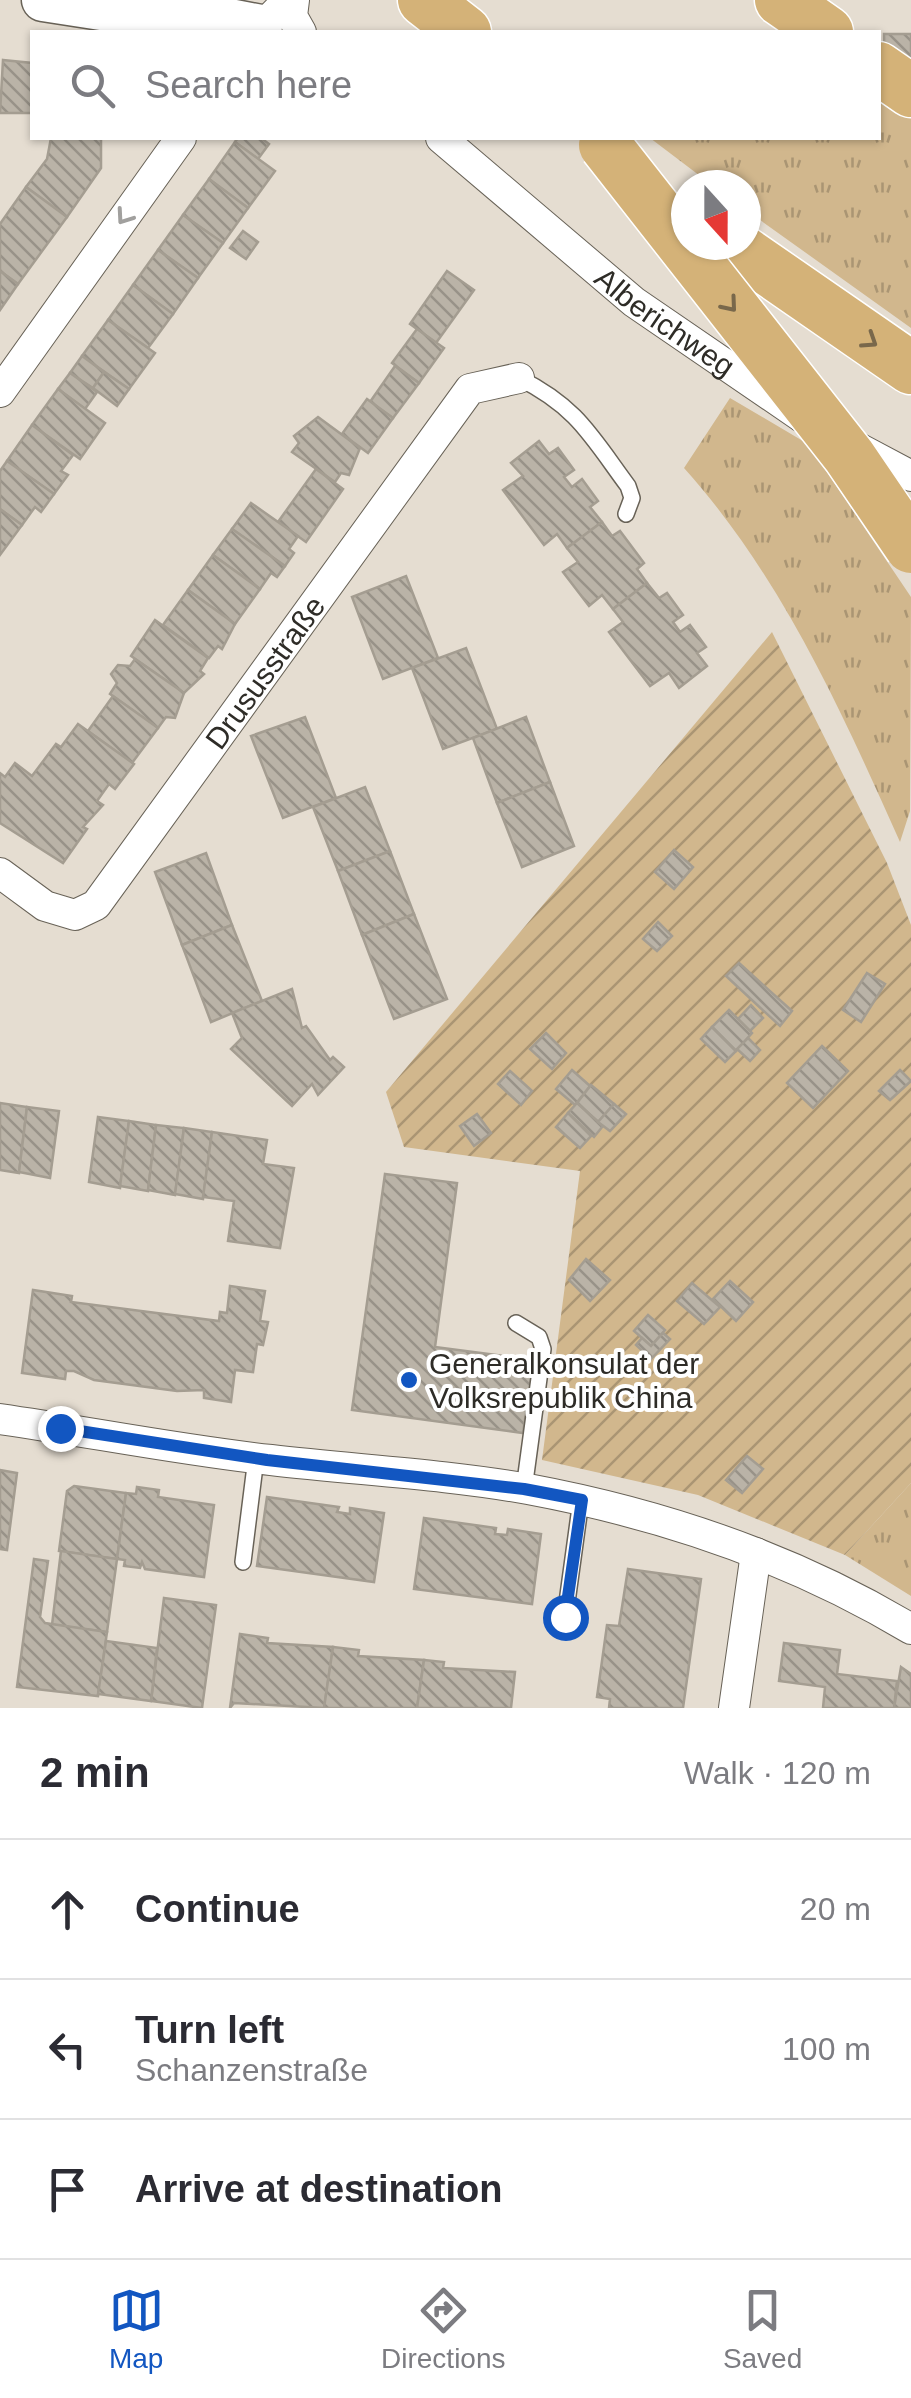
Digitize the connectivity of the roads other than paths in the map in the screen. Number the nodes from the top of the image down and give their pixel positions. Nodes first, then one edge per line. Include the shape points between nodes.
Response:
1 (44, 0) edge
2 (424, 0) edge
3 (780, 0) edge
4 (256, 19) edge
5 (462, 30) edge
6 (824, 30) edge
7 (881, 70) edge
8 (911, 91) edge
9 (179, 140) edge
10 (443, 140) edge
11 (601, 141) edge
12 (671, 196) edge
13 (754, 260) edge
14 (911, 368) edge
15 (519, 378) joint
16 (0, 392) edge
17 (911, 476) edge
18 (626, 514) dead end
19 (911, 547) edge
20 (0, 873) edge
21 (516, 1323) dead end
22 (0, 1419) edge
23 (256, 1458) junction
24 (524, 1489) junction
25 (582, 1500) junction
26 (756, 1553) junction
27 (243, 1562) dead end
28 (565, 1617) dead end
29 (911, 1629) edge
30 (734, 1708) edge

1 - 4 main road via 127,13
2 - 5 highway
3 - 6 highway
7 - 8 highway
9 -> 16 street
10 - 17 street, Alberichweg via 698,349 799,416
11 - 12 highway, bridge
11 -> 19 highway, bridge via 849,456
13 -> 14 highway
15 - 18 lane via 574,414 628,486
15 - 20 street, Drususstraße via 470,389 96,905 75,916 45,906
21 - 24 lane via 539,1338 543,1349
22 - 23 street
23 - 24 street
23 - 27 lane
24 - 25 street
25 - 26 street
25 - 28 lane
26 - 29 street
26 - 30 street

